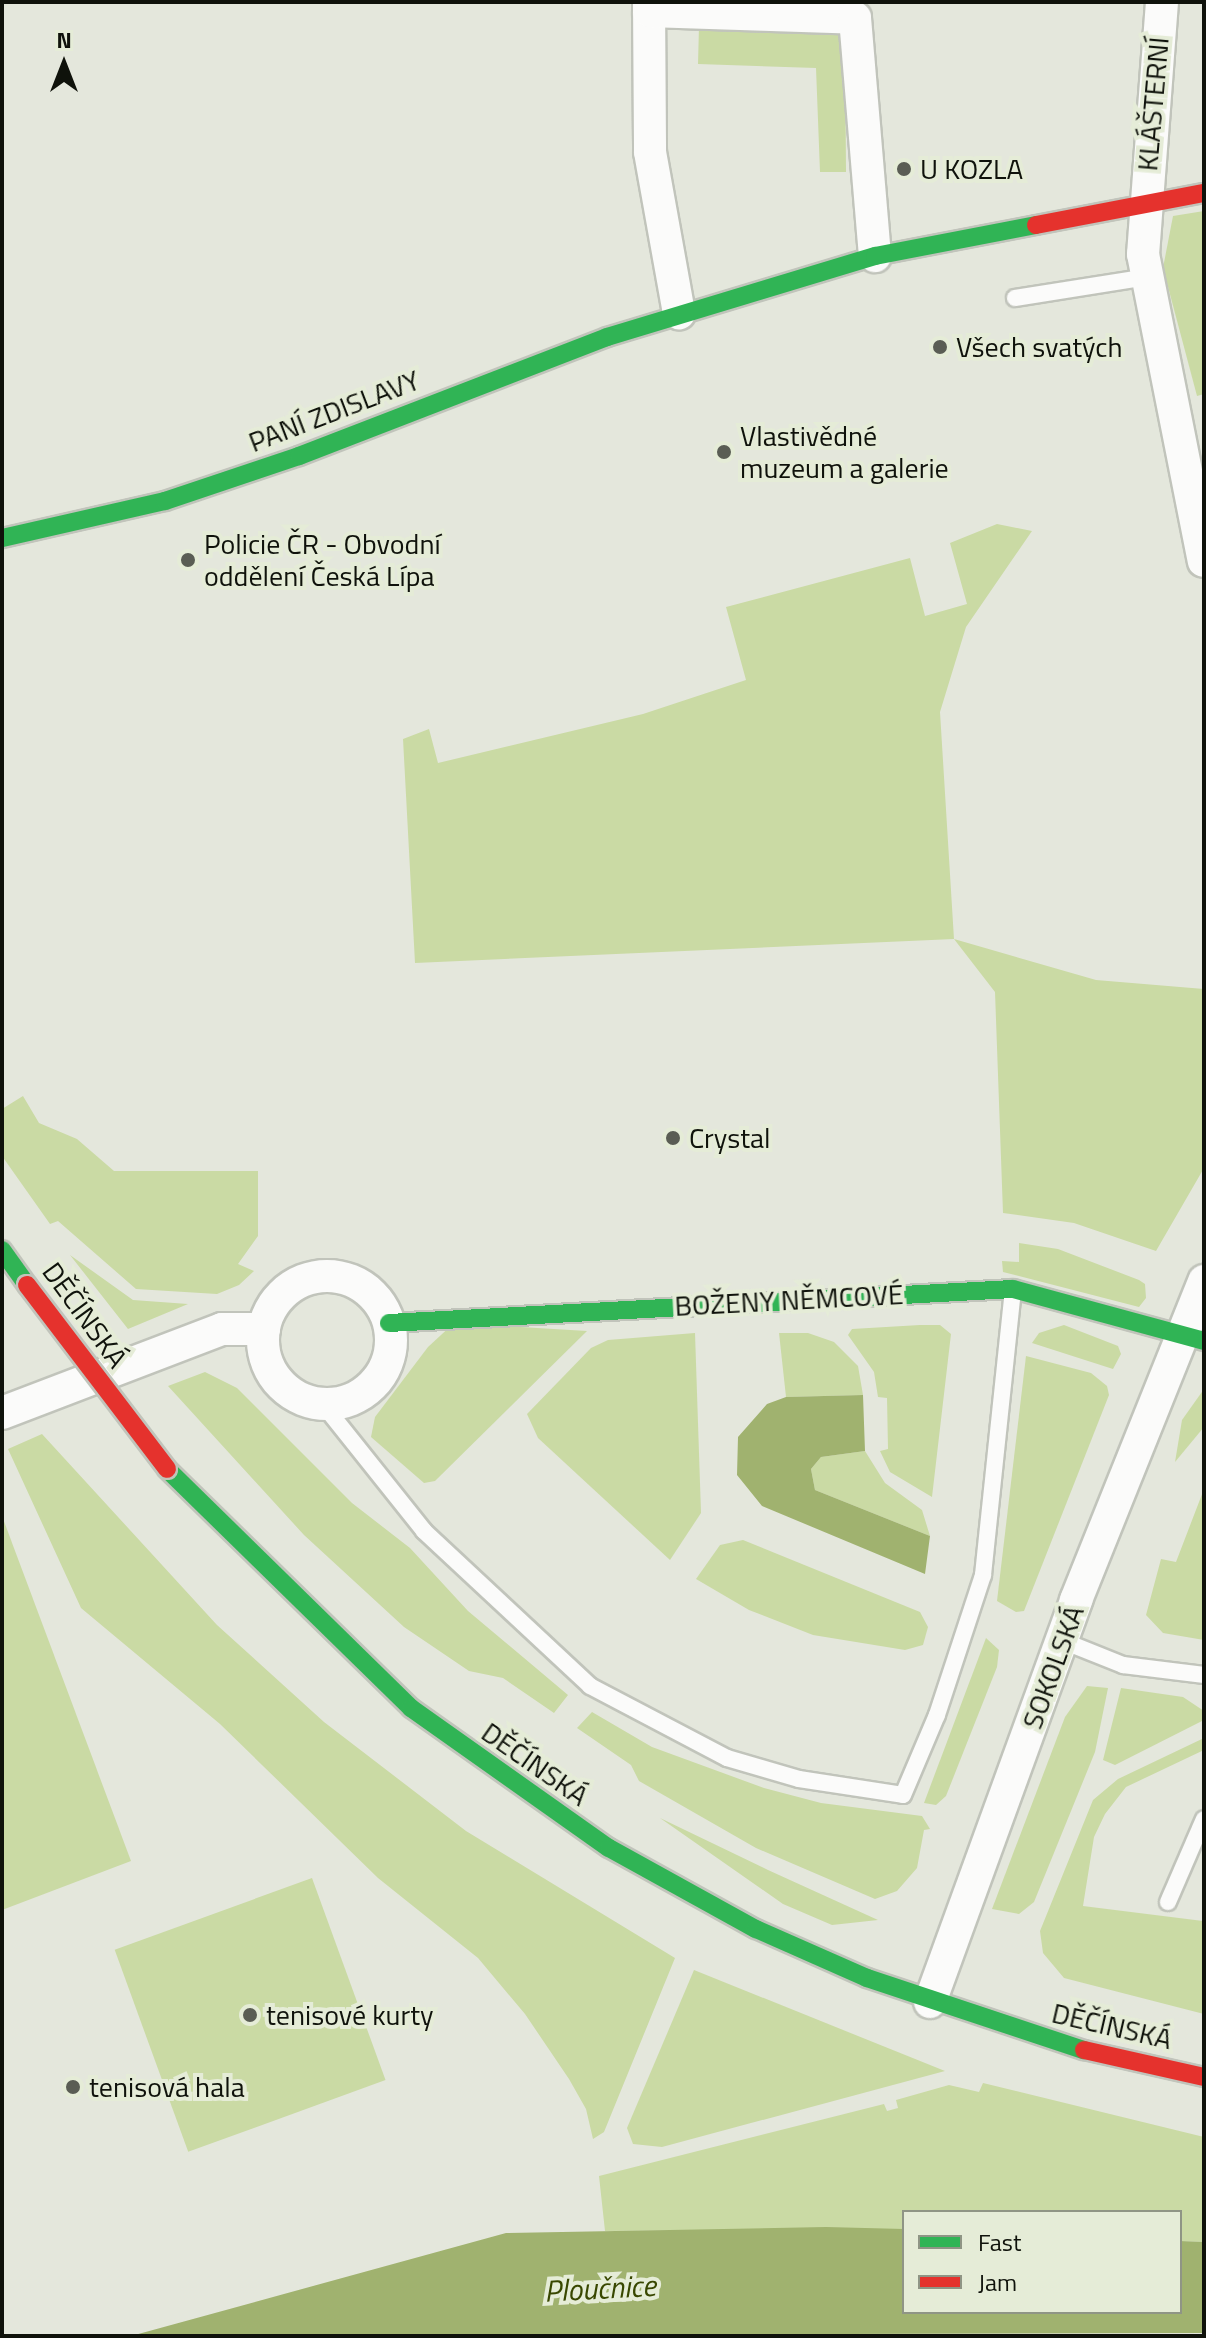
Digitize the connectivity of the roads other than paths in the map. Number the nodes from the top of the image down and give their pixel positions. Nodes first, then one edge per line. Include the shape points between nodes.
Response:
1 (1162, 2) edge
2 (649, 7) edge
3 (1204, 193) edge
4 (1143, 205) junction
5 (875, 256) junction
6 (1148, 277) junction
7 (1015, 298) dead end
8 (679, 313) junction
9 (2, 538) edge
10 (1204, 561) edge
11 (2, 1250) edge
12 (1204, 1281) edge
13 (1013, 1289) junction
14 (389, 1323) junction
15 (264, 1329) junction
16 (1194, 1338) edge
17 (322, 1403) junction
18 (2, 1413) edge
19 (1063, 1641) junction
20 (1204, 1675) edge
21 (1204, 1819) edge
22 (1168, 1902) dead end
23 (930, 2002) junction
24 (1204, 2077) edge

1 - 4 street, KLÁŠTERNÍ
2 - 5 street via 855,18
2 - 8 street via 650,152
3 - 4 street, PANÍ ZDISLAVY
4 - 5 street, PANÍ ZDISLAVY
4 - 6 street, KLÁŠTERNÍ
5 - 8 street, PANÍ ZDISLAVY
6 - 7 lane
6 - 10 street, KLÁŠTERNÍ
8 - 9 street, PANÍ ZDISLAVY via 165,501
11 - 23 street, DĚČÍNSKÁ, bridge via 167,1469 411,1708 622,1856 756,1929
12 - 16 street, SOKOLSKÁ
13 - 14 street, BOŽENY NĚMCOVÉ
13 - 16 street, BOŽENY NĚMCOVÉ
13 - 17 lane via 983,1575 937,1715 903,1795 799,1779 727,1758 590,1686 424,1531
14 - 15 street via 377,1299 362,1285 322,1276 284,1292
14 - 17 street via 389,1359 379,1378 343,1402
15 - 17 street via 270,1370 284,1387
15 - 18 street via 222,1329
16 - 19 street, SOKOLSKÁ
19 - 20 lane via 1123,1665
19 - 23 street, SOKOLSKÁ
21 - 22 lane
23 - 24 street, DĚČÍNSKÁ via 1046,2041

